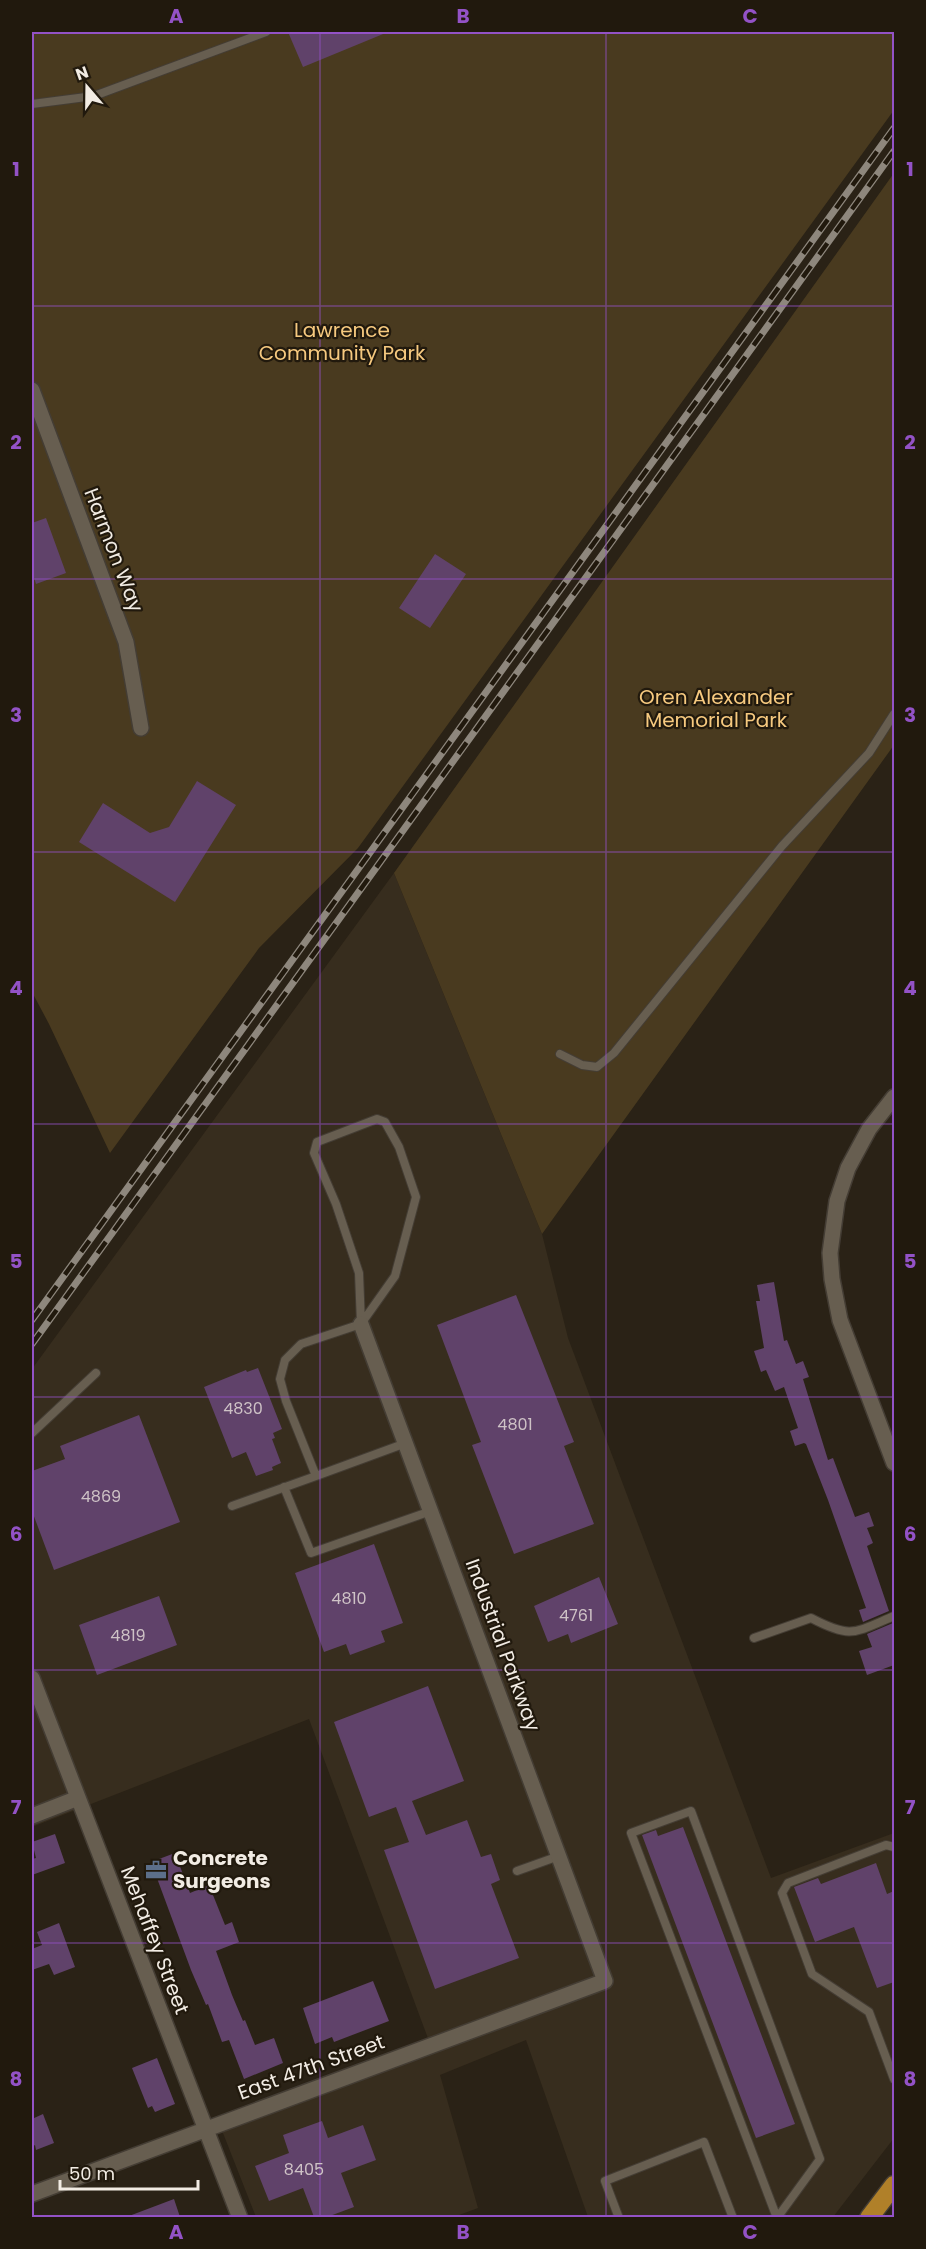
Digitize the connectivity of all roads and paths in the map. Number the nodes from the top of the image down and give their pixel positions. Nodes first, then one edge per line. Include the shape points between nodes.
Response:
1 (266, 32) edge
2 (32, 104) edge
3 (32, 390) edge
4 (894, 714) edge
5 (141, 728) dead end
6 (560, 1054) dead end
7 (894, 1097) edge
8 (362, 1324) junction
9 (96, 1373) dead end
10 (32, 1433) edge
11 (406, 1443) junction
12 (894, 1463) edge
13 (316, 1476) junction
14 (284, 1487) junction
15 (232, 1506) dead end
16 (431, 1511) junction
17 (894, 1616) edge
18 (754, 1638) dead end
19 (32, 1678) edge
20 (78, 1798) junction
21 (32, 1816) edge
22 (894, 1847) edge
23 (559, 1856) junction
24 (517, 1871) dead end
25 (605, 1981) joint
26 (894, 2079) edge
27 (206, 2129) junction
28 (894, 2185) edge
29 (32, 2194) edge
30 (240, 2217) edge
31 (619, 2217) edge
32 (733, 2217) edge
33 (777, 2217) edge
34 (869, 2217) edge

1 - 2 lane via 94,96
3 - 5 street, Harmon Way via 126,642
4 - 6 lane via 869,753 782,846 614,1053 597,1067 582,1065
7 - 12 street via 864,1137 845,1176 833,1218 830,1253 840,1320
8 - 8 lane via 395,1276 416,1197 399,1147 385,1122 377,1119 317,1142 314,1153 336,1203 359,1273
8 - 11 street, Industrial Parkway
8 - 13 lane via 301,1344 285,1360 280,1378 283,1390
9 - 10 lane
11 - 13 lane
11 - 16 street, Industrial Parkway
13 - 14 lane
14 - 15 lane
14 - 16 lane via 311,1553
16 - 23 street, Industrial Parkway
17 - 18 lane via 856,1633 833,1630 811,1618
19 - 20 street, Mehaffey Street
20 - 21 street
20 - 27 street, Mehaffey Street
22 - 26 lane via 886,1845 788,1883 782,1893 812,1974 869,2012
23 - 24 lane
23 - 25 street, Industrial Parkway
25 - 27 street, East 47th Street
27 - 29 street, East 47th Street
27 - 30 street, Mehaffey Street
28 - 34 main road
31 - 32 lane via 605,2181 704,2142
33 - 33 lane via 820,2159 691,1811 631,1833

